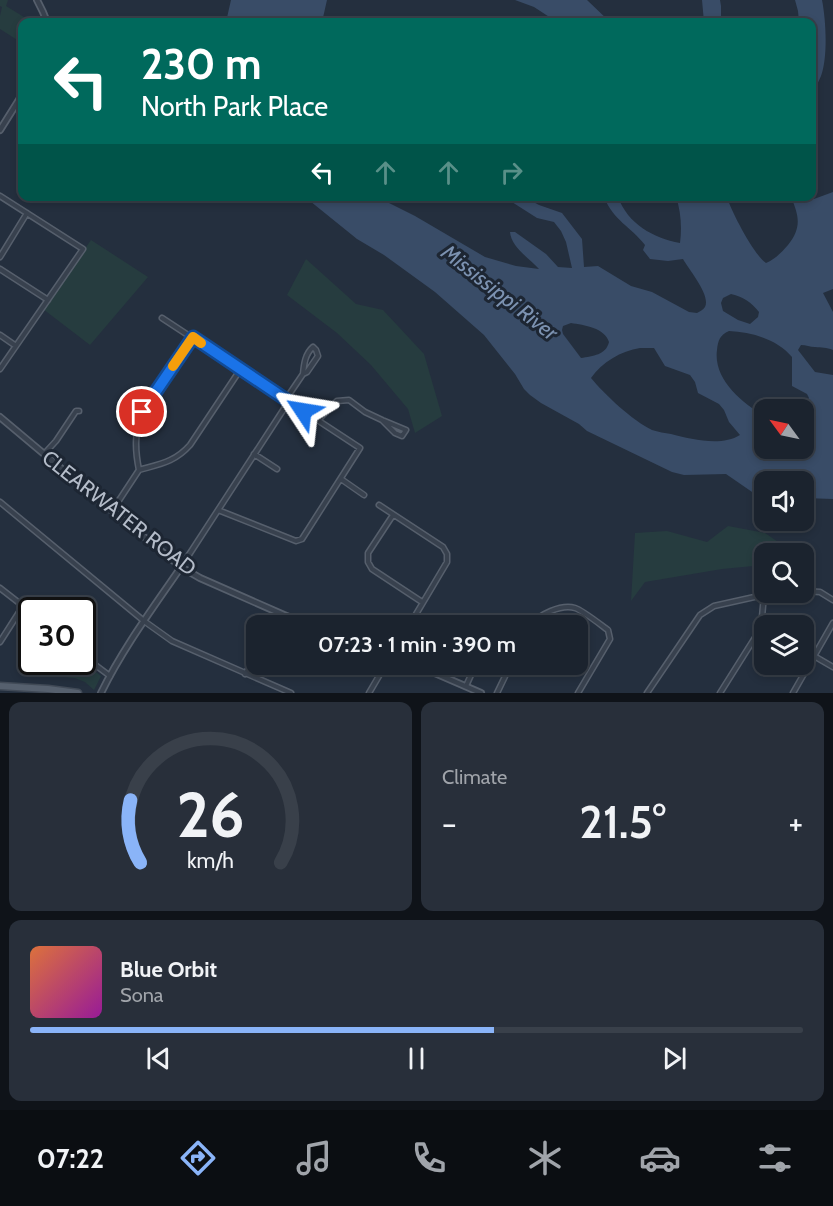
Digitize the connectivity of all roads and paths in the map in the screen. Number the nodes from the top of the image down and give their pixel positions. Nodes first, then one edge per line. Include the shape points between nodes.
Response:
1 (37, 0) edge
2 (45, 18) edge
3 (18, 100) edge
4 (2, 122) edge
5 (0, 130) edge
6 (0, 196) edge
7 (27, 213) junction
8 (0, 256) edge
9 (0, 269) edge
10 (48, 300) junction
11 (162, 318) dead end
12 (0, 335) edge
13 (193, 337) junction
14 (16, 346) junction
15 (0, 369) edge
16 (240, 370) junction
17 (303, 374) junction
18 (287, 400) junction
19 (79, 411) dead end
20 (0, 417) edge
21 (318, 420) junction
22 (382, 420) junction
23 (44, 454) junction
24 (254, 454) junction
25 (277, 469) dead end
26 (139, 470) junction
27 (341, 479) junction
28 (364, 495) dead end
29 (0, 502) edge
30 (379, 505) dead end
31 (218, 510) junction
32 (112, 511) junction
33 (393, 515) junction
34 (181, 567) junction
35 (0, 588) edge
36 (814, 592) edge
37 (754, 597) edge
38 (833, 600) edge
39 (18, 602) edge
40 (422, 602) junction
41 (763, 603) edge
42 (18, 614) edge
43 (284, 615) edge
44 (415, 615) edge
45 (543, 615) edge
46 (585, 615) edge
47 (588, 617) edge
48 (144, 621) junction
49 (833, 623) edge
50 (0, 642) edge
51 (814, 656) joint
52 (96, 666) edge
53 (833, 667) edge
54 (245, 674) joint
55 (380, 675) edge
56 (440, 675) edge
57 (471, 675) edge
58 (506, 675) edge
59 (803, 675) edge
60 (110, 676) junction
61 (0, 686) edge
62 (466, 686) junction
63 (649, 692) edge
64 (78, 693) edge
65 (102, 693) edge
66 (291, 693) edge
67 (369, 693) edge
68 (481, 693) edge
69 (497, 693) edge
70 (578, 693) edge
71 (720, 693) edge
72 (793, 693) edge

1 - 2 street
3 - 4 street
4 - 5 street
6 - 7 street
7 - 8 street
7 - 10 street via 83,249
9 - 10 street
10 - 14 street
11 - 13 street
12 - 14 street
13 - 16 street
13 - 26 street via 142,412 136,436
14 - 15 street
16 - 18 street
16 - 26 street via 182,454
17 - 17 street via 318,356 313,347 307,356
17 - 18 street
18 - 21 street
18 - 24 street
19 - 23 street
20 - 23 street, CLEARWATER ROAD
21 - 22 street via 337,401 349,400
21 - 27 street via 360,448
22 - 22 street via 402,436 406,430 400,427
23 - 32 street, CLEARWATER ROAD
24 - 25 street
24 - 31 street
26 - 32 street
27 - 28 street
27 - 31 street via 302,539 296,542
29 - 48 street
30 - 33 street
31 - 34 street
32 - 34 street, CLEARWATER ROAD
33 - 40 street via 368,553 368,562
33 - 40 street via 443,547 447,554 447,562
34 - 43 street, CLEARWATER ROAD
34 - 48 street
35 - 39 street
36 - 38 street
37 - 63 street via 714,606 700,615
40 - 44 street
41 - 71 street via 761,628
42 - 50 street
45 - 46 street via 555,609 574,608
47 - 70 street via 608,630 610,639
48 - 54 street via 172,641
48 - 60 street
49 - 51 street
51 - 53 street
52 - 60 street
54 - 66 street
55 - 67 street
56 - 62 street
57 - 62 street
58 - 69 street
59 - 72 street
60 - 65 street
61 - 64 main road
62 - 68 street

